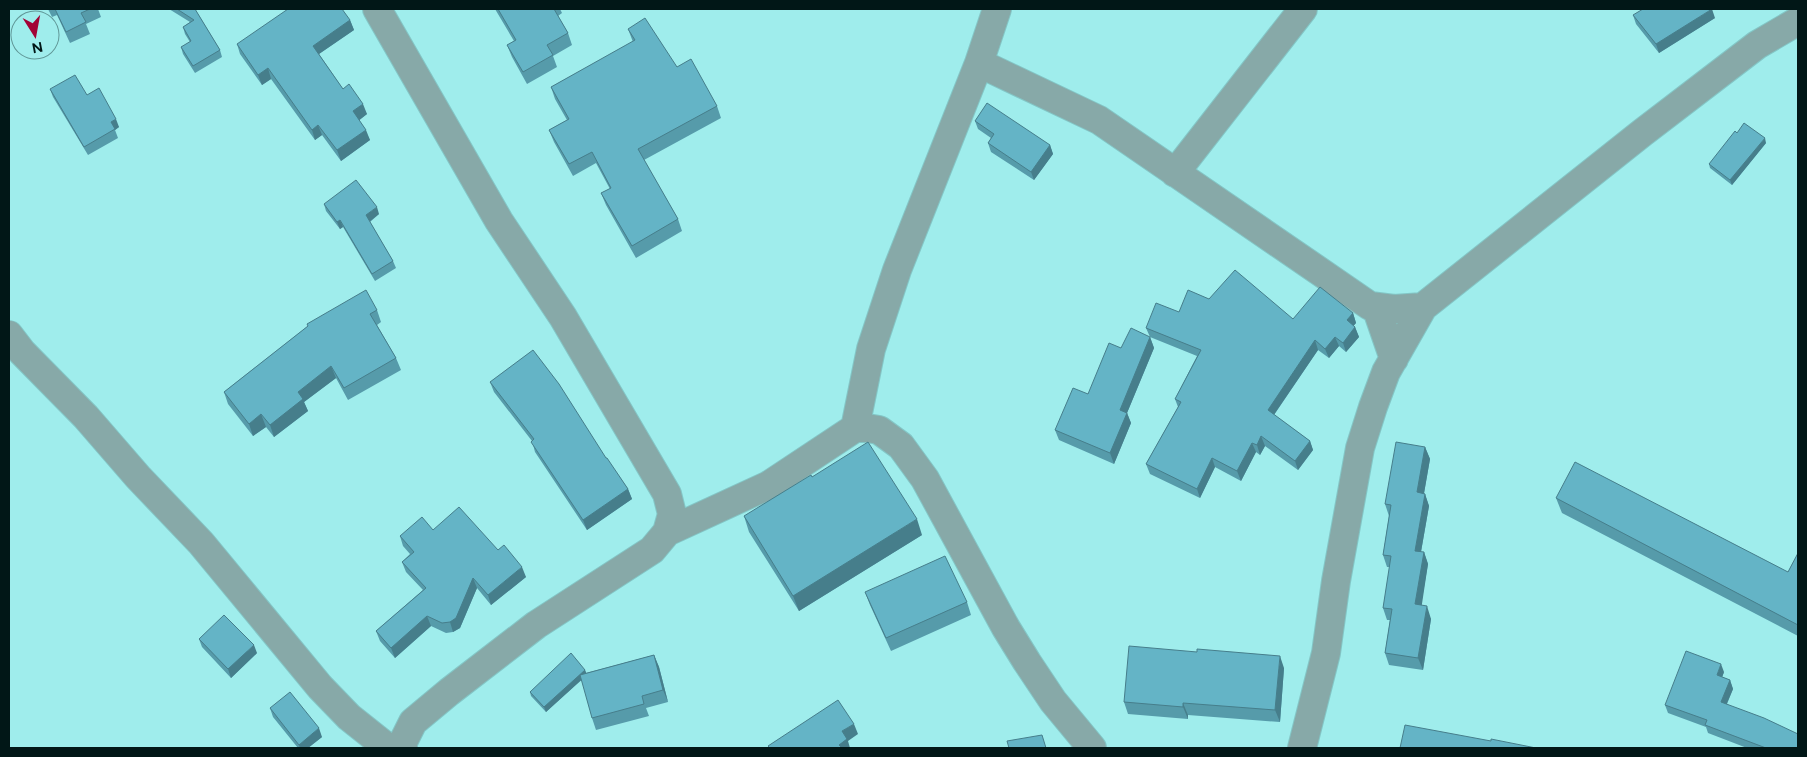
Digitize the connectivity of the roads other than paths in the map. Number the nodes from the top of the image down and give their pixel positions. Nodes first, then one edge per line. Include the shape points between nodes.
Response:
1 (376, 9) edge
2 (998, 9) edge
3 (1302, 9) edge
4 (1798, 21) edge
5 (979, 63) junction
6 (1175, 172) junction
7 (1376, 307) junction
8 (1423, 308) junction
9 (9, 335) edge
10 (1394, 358) junction
11 (854, 428) junction
12 (667, 532) junction
13 (389, 747) edge
14 (1092, 748) edge
15 (1302, 748) edge

1 - 12 street via 499,221 563,317 667,494 672,514
2 - 5 street
3 - 6 street
4 - 8 street via 1741,57
5 - 6 street via 1099,120
5 - 11 street via 897,270 872,349
6 - 7 street via 1370,306
7 - 8 street
7 - 10 street
8 - 10 street
9 - 13 street via 201,543 320,687 349,717
10 - 15 street via 1373,406 1360,448 1326,653
11 - 12 street via 768,485
11 - 14 street via 879,430 901,446 925,478 1027,662 1053,701
12 - 13 street via 652,550 536,625 449,692 413,722 403,742

